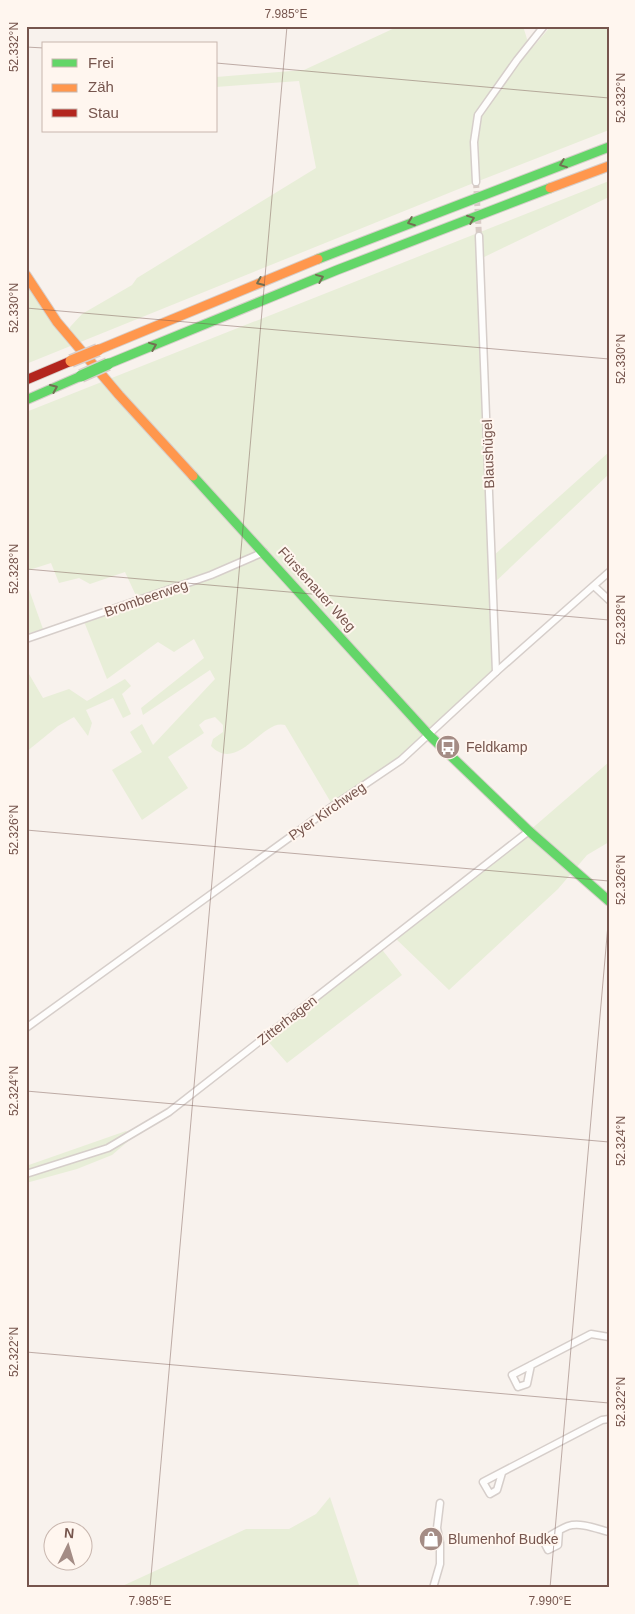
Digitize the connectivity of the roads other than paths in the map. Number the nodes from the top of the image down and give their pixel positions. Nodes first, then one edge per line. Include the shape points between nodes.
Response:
1 (544, 26) edge
2 (609, 147) edge
3 (609, 166) edge
4 (476, 182) tunnel mouth
5 (478, 236) tunnel mouth
6 (26, 275) edge
7 (26, 380) edge
8 (26, 400) edge
9 (264, 552) junction
10 (609, 572) edge
11 (594, 586) junction
12 (609, 600) edge
13 (26, 639) edge
14 (496, 672) junction
15 (429, 735) junction
16 (529, 831) junction
17 (609, 901) edge
18 (26, 1028) edge
19 (26, 1174) edge
20 (609, 1337) edge
21 (531, 1365) dead end
22 (609, 1419) edge
23 (502, 1473) dead end
24 (440, 1503) dead end
25 (559, 1531) dead end
26 (609, 1532) edge
27 (433, 1588) edge

1 - 4 street via 478,114 474,142
2 -> 7 main road, bridge via 336,251
8 -> 3 main road, bridge via 337,270
5 - 14 street, Blaushügel
6 - 9 main road, Fürstenauer Weg via 57,322 119,395
9 - 13 street, Brombeerweg via 211,575
9 - 15 main road, Fürstenauer Weg
10 - 11 street, Pyer Kirchweg
11 - 12 street
11 - 14 street, Pyer Kirchweg
14 - 15 street, Pyer Kirchweg
15 - 16 main road, Fürstenauer Weg
15 - 18 street, Pyer Kirchweg via 401,760
16 - 17 main road, Fürstenauer Weg
16 - 19 street, Zitterhagen via 169,1112 108,1148
20 - 21 street via 590,1334
22 - 23 street
24 - 27 street via 440,1564
25 - 26 street via 575,1525

